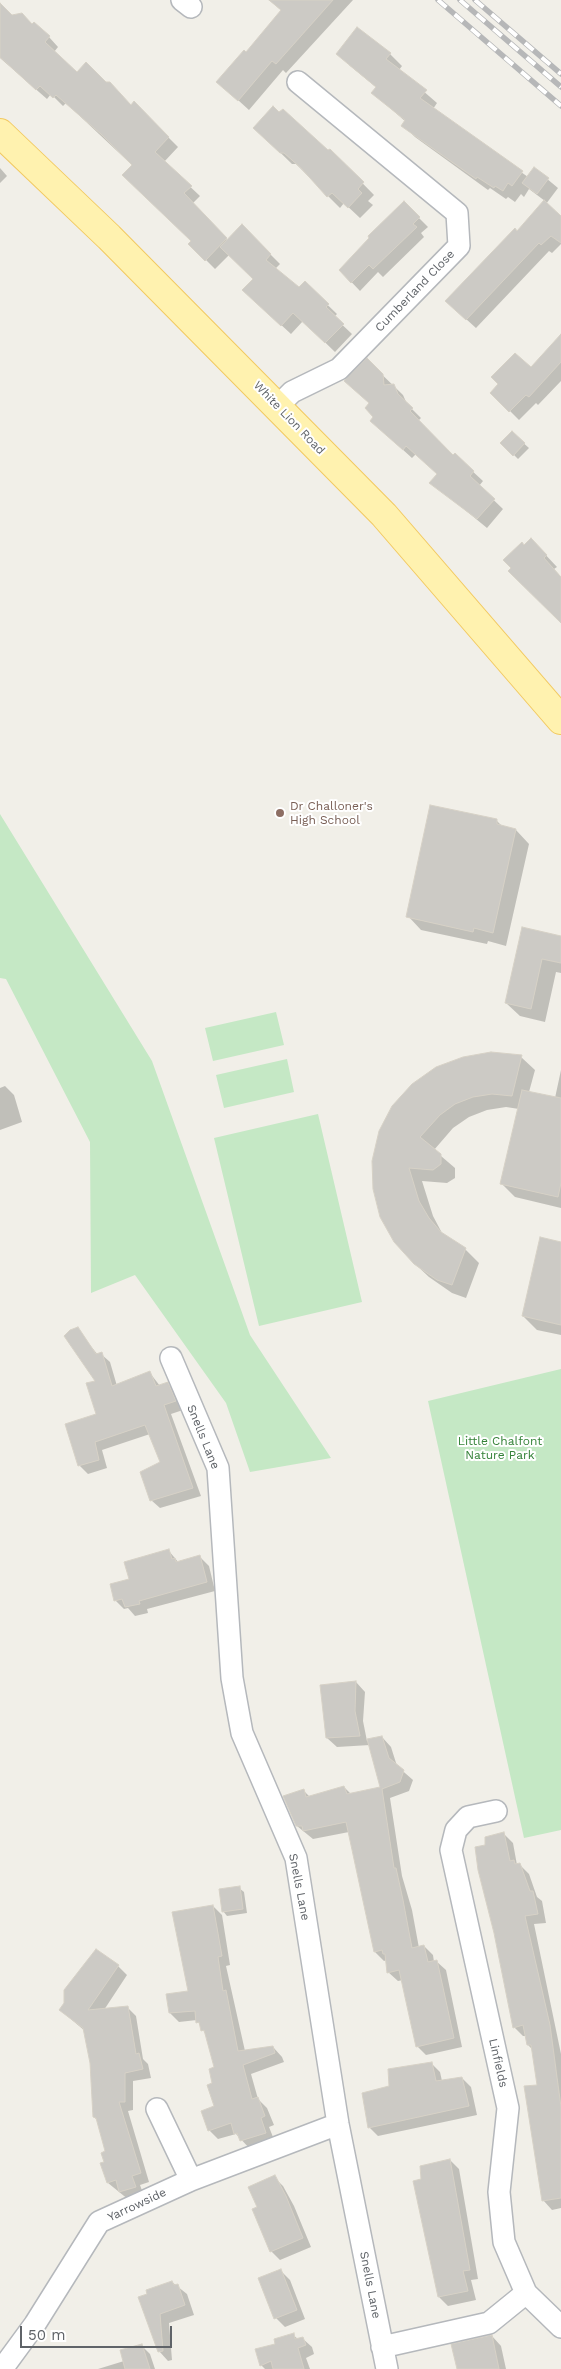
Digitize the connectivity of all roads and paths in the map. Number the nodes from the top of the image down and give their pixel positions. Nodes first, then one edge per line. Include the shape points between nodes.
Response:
1 (298, 82) dead end
2 (0, 133) edge
3 (278, 406) junction
4 (561, 720) edge
5 (171, 1358) dead end
6 (496, 1810) dead end
7 (157, 2109) dead end
8 (338, 2124) junction
9 (191, 2180) junction
10 (526, 2293) junction
11 (561, 2327) edge
12 (382, 2347) junction
13 (2, 2369) edge
14 (387, 2369) edge

1 - 3 street, Cumberland Close via 457,213 459,246 339,369 292,392
2 - 3 main road, White Lion Road
3 - 4 main road, White Lion Road via 390,522
5 - 8 street, Snells Lane via 218,1468 232,1678 242,1733 296,1858
6 - 10 street, Linfields via 468,1817 456,1830 451,1850 508,2108 499,2192 504,2242
7 - 9 street
8 - 9 street, Yarrowside
8 - 12 street, Snells Lane
9 - 13 street, Yarrowside via 99,2222 35,2324
10 - 11 street, Linfields
10 - 12 street via 488,2323
12 - 14 street, Snells Lane

